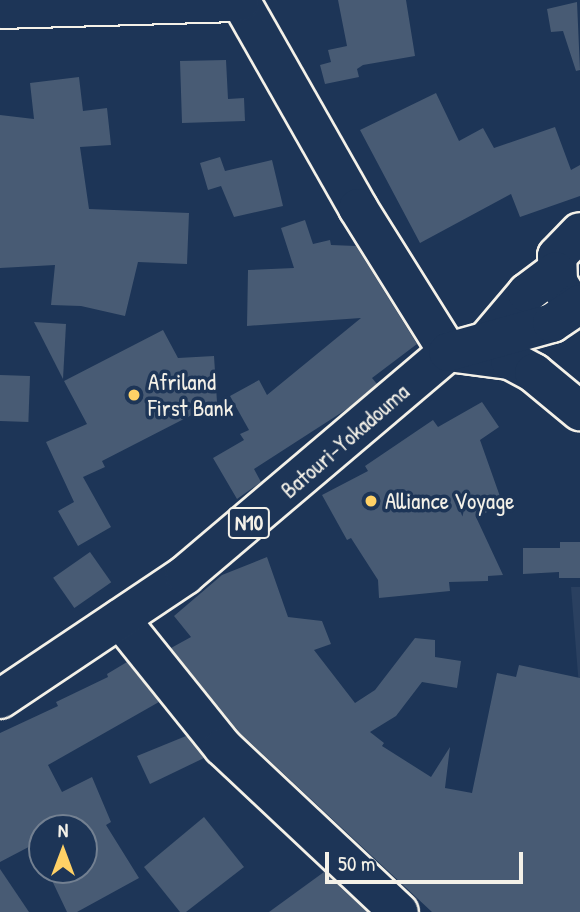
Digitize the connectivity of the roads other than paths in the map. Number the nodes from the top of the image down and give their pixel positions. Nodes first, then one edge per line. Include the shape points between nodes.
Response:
1 (240, 1) edge
2 (0, 9) edge
3 (580, 232) edge
4 (556, 271) junction
5 (580, 304) edge
6 (489, 338) junction
7 (448, 352) junction
8 (580, 411) edge
9 (120, 619) junction
10 (0, 699) edge
11 (399, 912) edge

1 - 2 main road
1 - 7 main road via 358,208
3 - 4 main road via 562,246
4 - 5 main road via 565,294
4 - 6 main road via 527,293
5 - 6 main road, Batouri-Yokadouma / N10 via 552,323
6 - 7 main road, Batouri-Yokadouma / N10
7 - 8 main road via 510,360 534,373
7 - 9 main road, Batouri-Yokadouma / N10 via 233,537
9 - 10 main road, Batouri-Yokadouma / N10
9 - 11 main road via 223,747

